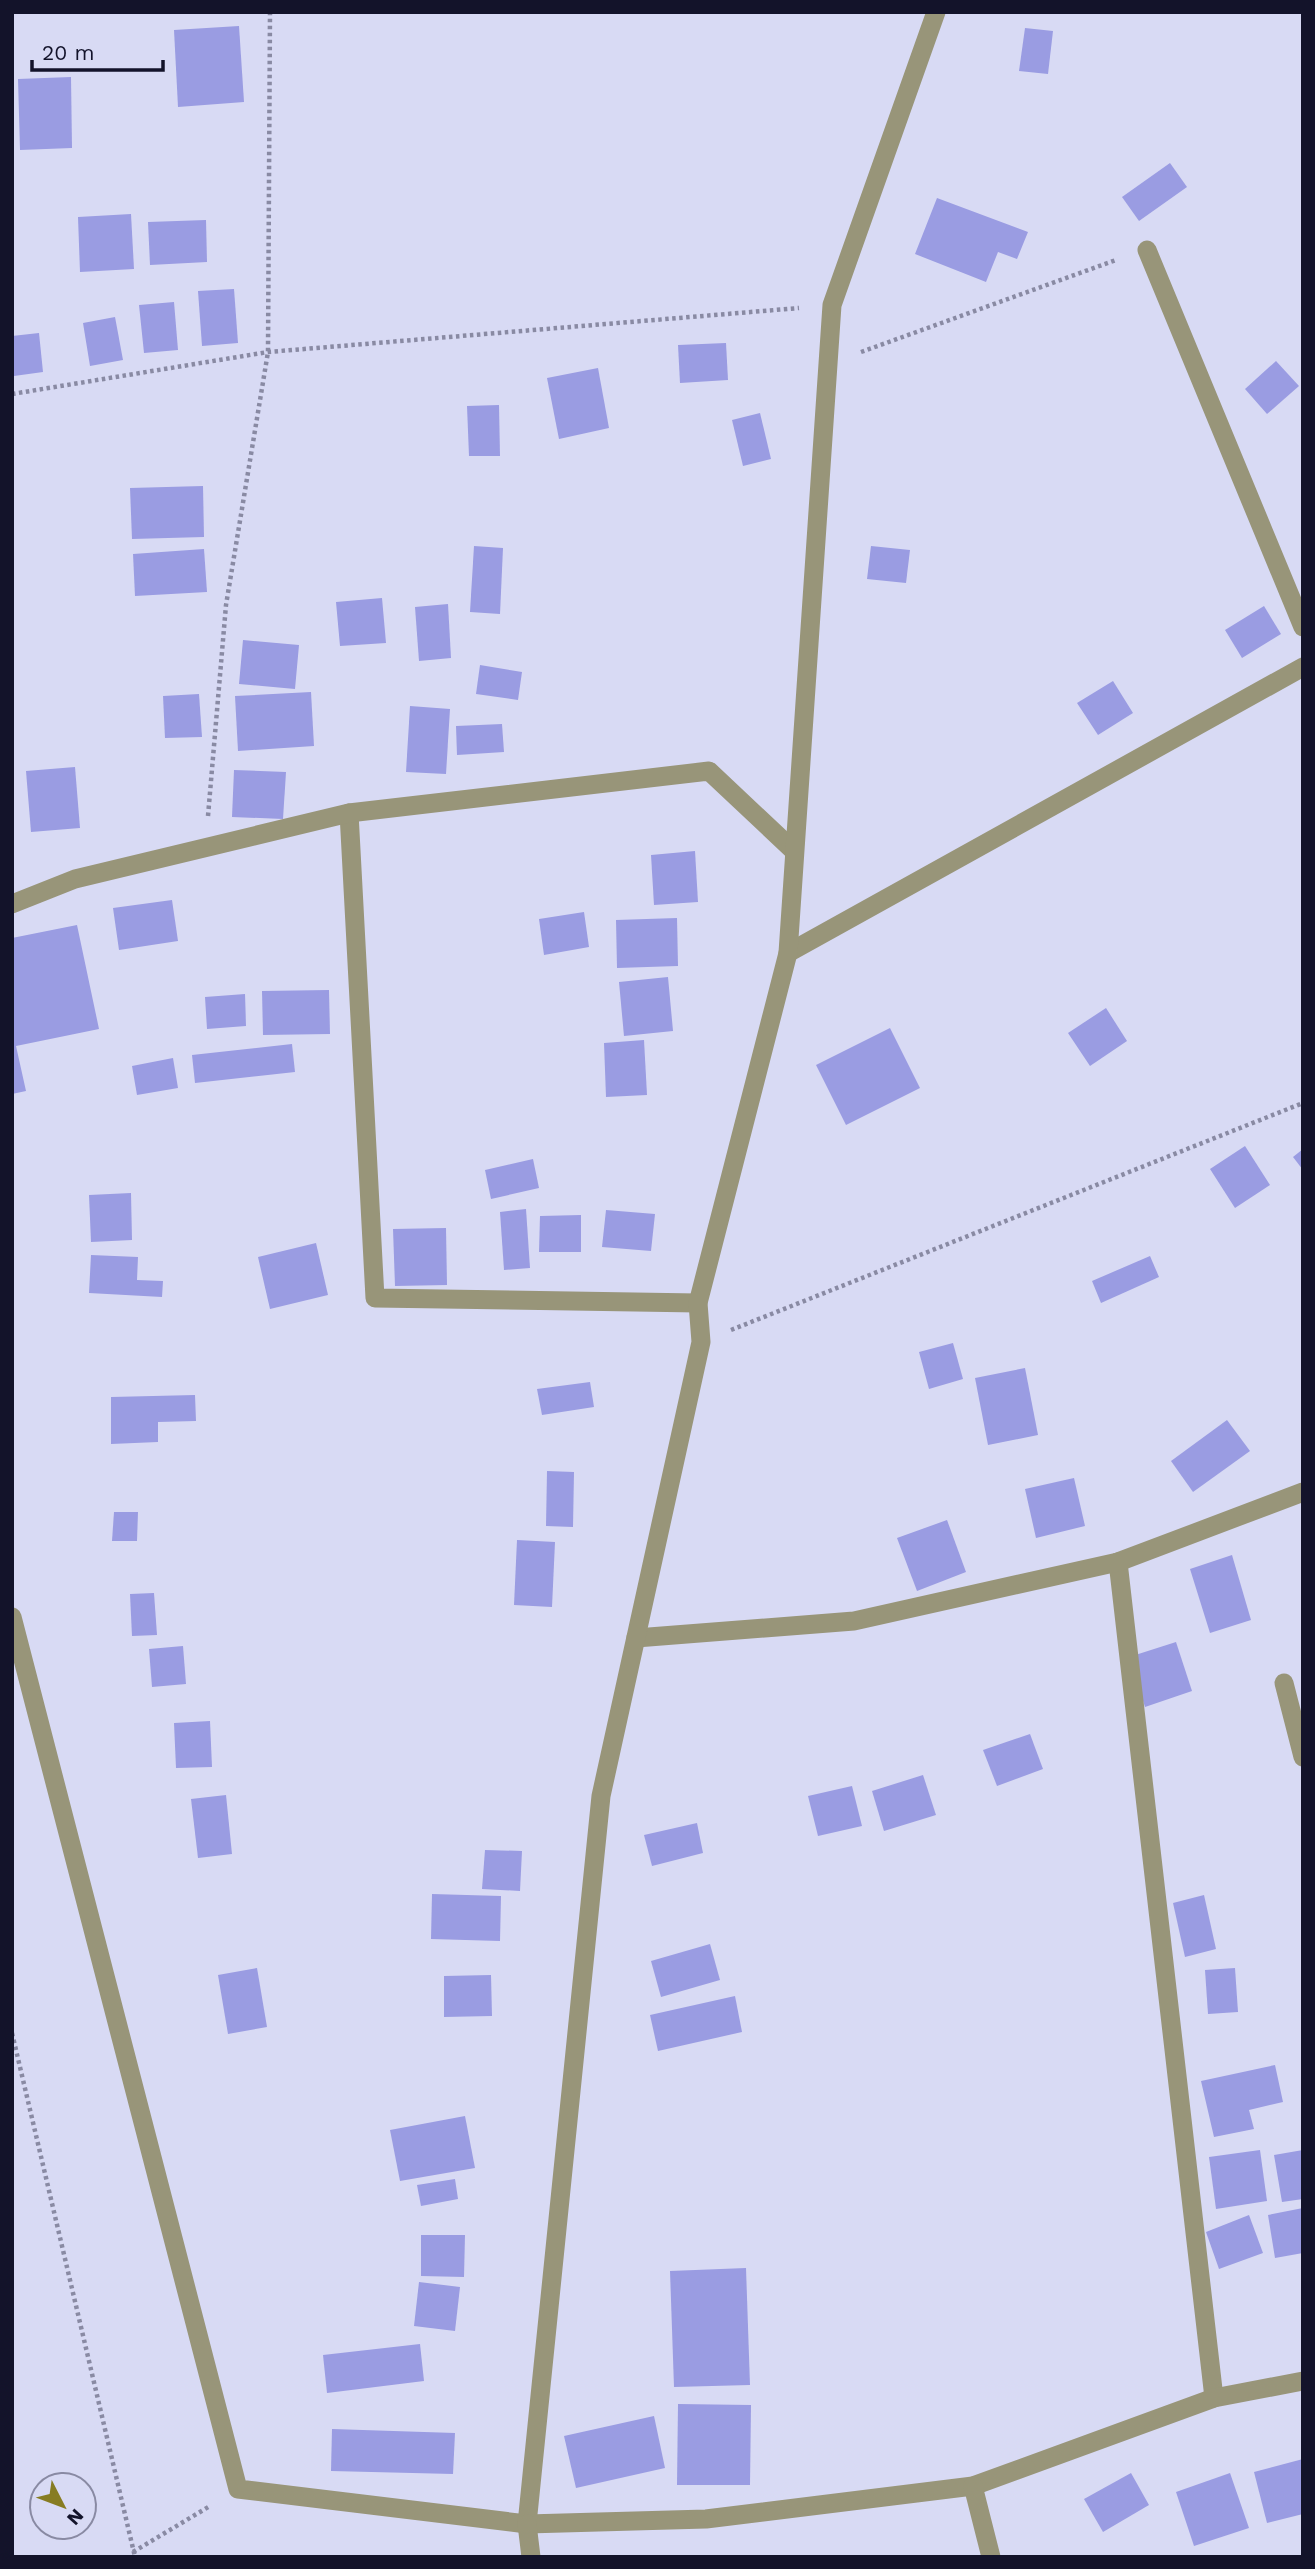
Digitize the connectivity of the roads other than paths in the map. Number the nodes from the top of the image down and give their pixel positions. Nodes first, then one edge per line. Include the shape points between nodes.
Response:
1 (936, 12) edge
2 (1147, 250) road end
3 (1303, 627) edge
4 (1303, 667) edge
5 (349, 813) junction
6 (794, 851) junction
7 (12, 904) edge
8 (788, 953) junction
9 (698, 1303) junction
10 (1303, 1492) edge
11 (1118, 1562) junction
12 (12, 1617) edge
13 (636, 1638) junction
14 (1284, 1683) dead end
15 (1303, 1757) edge
16 (1303, 2381) edge
17 (1214, 2398) junction
18 (973, 2486) junction
19 (527, 2524) junction
20 (531, 2557) edge
21 (991, 2557) edge

1 - 6 street via 832,305
2 - 3 street
4 - 8 street
5 - 6 street via 709,771
5 - 7 street via 75,878
5 - 9 street via 375,1298
6 - 8 street
8 - 9 street
9 - 13 street via 701,1342
10 - 11 street
11 - 13 street via 854,1620
11 - 17 street
12 - 19 street via 238,2489
13 - 19 street via 601,1796
14 - 15 street
16 - 17 street
17 - 18 street
18 - 19 street via 706,2519
18 - 21 street
19 - 20 street

